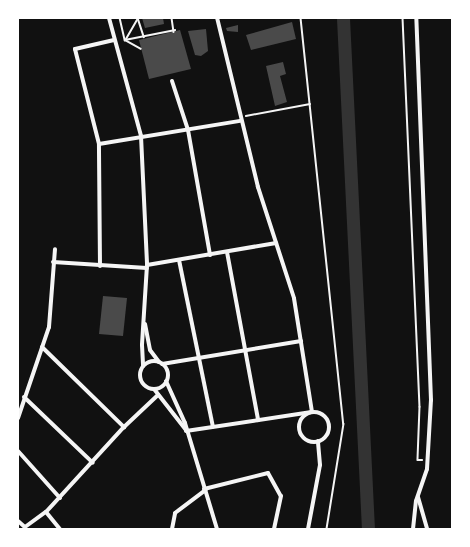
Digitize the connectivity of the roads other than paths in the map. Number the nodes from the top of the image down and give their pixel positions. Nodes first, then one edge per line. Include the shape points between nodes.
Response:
1 (109, 18) edge
2 (217, 18) edge
3 (416, 18) edge
4 (114, 40) junction
5 (172, 81) dead end
6 (240, 119) junction
7 (188, 130) junction
8 (141, 136) junction
9 (98, 144) junction
10 (276, 243) junction
11 (55, 249) dead end
12 (227, 252) junction
13 (210, 255) junction
14 (179, 260) junction
15 (54, 262) junction
16 (100, 266) junction
17 (147, 267) junction
18 (144, 316) junction
19 (302, 340) junction
20 (42, 347) junction
21 (245, 351) junction
22 (199, 360) junction
23 (161, 363) junction
24 (143, 366) junction
25 (166, 381) junction
26 (154, 389) junction
27 (158, 395) junction
28 (24, 397) junction
29 (312, 412) junction
30 (18, 418) edge
31 (258, 420) junction
32 (124, 427) junction
33 (213, 427) junction
34 (186, 430) junction
35 (318, 441) junction
36 (18, 451) edge
37 (93, 463) junction
38 (205, 489) junction
39 (418, 497) junction
40 (60, 498) junction
41 (46, 512) junction
42 (18, 520) edge
43 (60, 529) edge
44 (172, 529) edge
45 (217, 529) edge
46 (274, 529) edge
47 (308, 529) edge
48 (414, 529) edge
49 (427, 529) edge

1 - 4 street
2 - 6 street
3 - 39 street via 431,400 427,469
4 - 8 street
4 - 9 street via 75,49
5 - 7 street
6 - 7 street
6 - 10 street
7 - 8 street
7 - 13 street
8 - 9 street
8 - 17 street
9 - 16 street
10 - 12 street
10 - 19 street via 294,298
11 - 15 street
12 - 13 street
12 - 21 street
13 - 14 street
14 - 17 street
14 - 22 street
15 - 16 street
15 - 20 street via 49,327
16 - 17 street
17 - 18 street
18 - 23 street via 148,345
18 - 24 street
19 - 21 street
19 - 29 street
20 - 28 street
20 - 32 street
21 - 22 street
21 - 31 street
22 - 23 street
22 - 33 street
23 - 24 street via 150,361
23 - 25 street via 167,370
24 - 26 street via 140,378 145,386
25 - 26 street via 161,387
25 - 34 street
26 - 27 street
27 - 32 street
27 - 34 street
28 - 30 street
28 - 37 street
29 - 31 street
29 - 35 street via 322,414 329,426 326,436
29 - 35 street via 301,420 299,429 304,438
31 - 33 street
32 - 37 street
33 - 34 street
34 - 38 street
35 - 47 street via 320,465
36 - 40 street
37 - 40 street
38 - 44 street via 175,513
38 - 45 street
38 - 46 street via 268,473 281,496
39 - 48 street
39 - 49 street
40 - 41 street
41 - 42 street via 25,527
41 - 43 street

